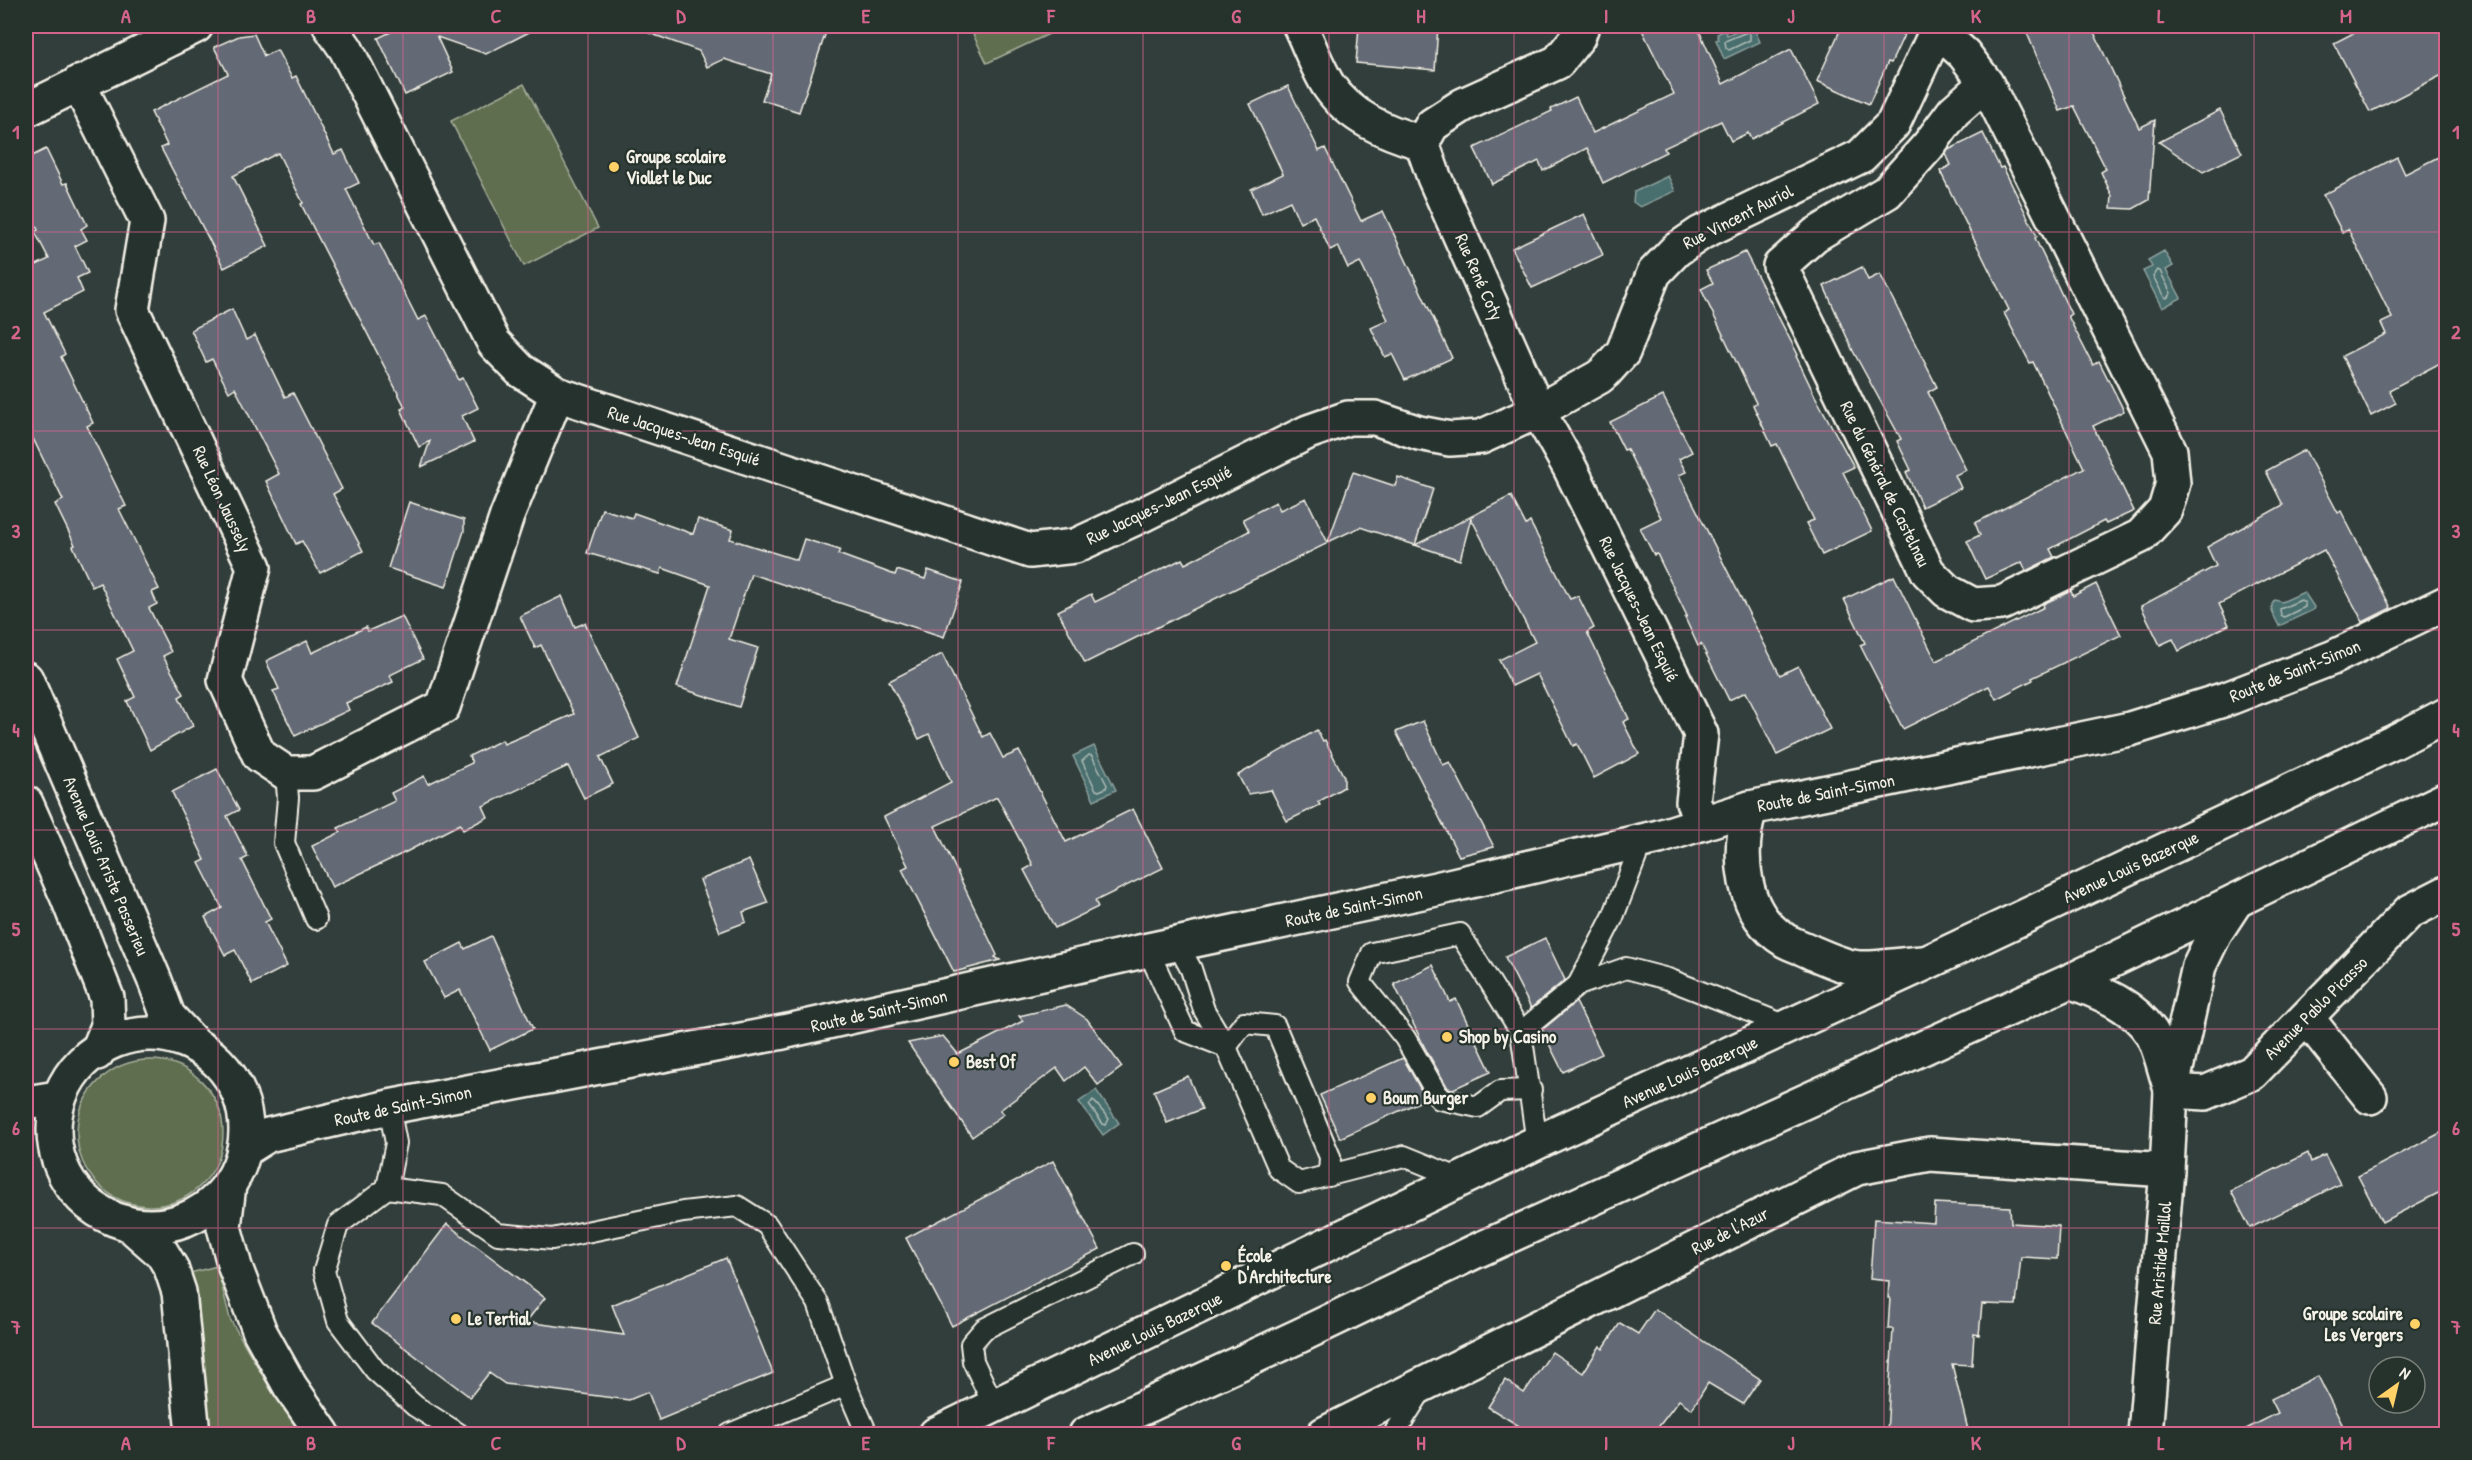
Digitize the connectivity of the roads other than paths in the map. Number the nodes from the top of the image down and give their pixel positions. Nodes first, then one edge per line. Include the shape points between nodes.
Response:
1 (196, 26) edge
2 (330, 26) edge
3 (1300, 26) edge
4 (1582, 26) edge
5 (1938, 28) edge
6 (78, 83) junction
7 (1986, 83) junction
8 (26, 110) edge
9 (1422, 143) junction
10 (557, 394) junction
11 (1538, 411) junction
12 (2446, 603) edge
13 (26, 679) edge
14 (2446, 715) edge
15 (286, 773) junction
16 (2446, 799) edge
17 (26, 803) edge
18 (1750, 808) junction
19 (1702, 823) junction
20 (1632, 842) junction
21 (2446, 893) edge
22 (2236, 901) junction
23 (316, 919) dead end
24 (1163, 948) junction
25 (1928, 962) junction
26 (2070, 981) junction
27 (1578, 985) junction
28 (2307, 1018) junction
29 (1787, 1026) junction
30 (1521, 1032) junction
31 (196, 1046) junction
32 (1226, 1047) junction
33 (96, 1053) junction
34 (1531, 1090) junction
35 (2171, 1091) junction
36 (2370, 1097) dead end
37 (57, 1098) junction
38 (26, 1103) edge
39 (389, 1107) junction
40 (1540, 1141) junction
41 (244, 1150) junction
42 (2167, 1170) junction
43 (1329, 1176) junction
44 (1463, 1180) junction
45 (229, 1185) junction
46 (387, 1188) junction
47 (129, 1224) junction
48 (1132, 1254) dead end
49 (1426, 1384) junction
50 (846, 1385) junction
51 (994, 1406) junction
52 (193, 1434) edge
53 (323, 1434) edge
54 (459, 1434) edge
55 (730, 1434) edge
56 (867, 1434) edge
57 (936, 1434) edge
58 (1086, 1434) edge
59 (1324, 1434) edge
60 (1394, 1434) edge
61 (2145, 1434) edge

1 - 6 street
2 - 10 street, Rue Jacques-Jean Esquié via 346,49 494,343 520,370
3 - 9 street via 1328,85 1351,112
4 - 9 street via 1558,62 1462,105 1432,125
5 - 7 street, Rue du Général de Castelnau
5 - 11 street, Rue Vincent Auriol via 1893,124 1861,156 1701,233 1676,250 1654,273 1623,352 1599,377
6 - 8 street
6 - 15 street, Rue Léon Jaussely via 147,221 132,310 254,567 225,680 259,754
7 - 7 street, Rue du Général de Castelnau via 2170,451 2174,483 2164,510 2141,536 2002,603 1973,605 1947,591 1928,572 1780,266 1815,235 1887,192 1954,111
9 - 11 street, Rue René Coty
10 - 11 street, Rue Jacques-Jean Esquié via 1030,551 1075,546 1308,432 1348,418 1375,418 1450,439 1481,437
10 - 15 street via 507,516 443,707 313,773
11 - 19 street, Rue Jacques-Jean Esquié via 1701,734 1693,802
12 - 18 street, Route de Saint-Simon via 2332,658 2229,698 2130,729
13 - 31 street, Avenue Louis Ariste Passerieu via 168,1016
14 - 25 street, Avenue Louis Bazerque
15 - 23 lane via 284,843
16 - 22 street
17 - 33 street via 107,998 108,1026
18 - 19 street, Route de Saint-Simon
18 - 25 street via 1744,829 1743,871 1762,919 1784,940 1858,968
19 - 20 street, Route de Saint-Simon
20 - 24 street, Route de Saint-Simon via 1425,892
20 - 27 lane via 1636,857 1613,916
21 - 28 street, Avenue Pablo Picasso via 2409,912
22 - 26 street
22 - 35 street, Rue Aristide Maillol via 2199,966
24 - 32 lane via 1191,969 1204,1010
24 - 32 lane via 1185,1031
24 - 39 street, Route de Saint-Simon via 783,1032
25 - 29 street, Avenue Louis Bazerque
26 - 35 street, Rue Aristide Maillol via 2130,1009 2152,1033
26 - 58 street via 1476,1251
27 - 29 lane via 1626,968 1668,979
27 - 30 lane
28 - 35 street, Avenue Pablo Picasso via 2252,1072 2205,1093
28 - 36 street
29 - 40 street, Avenue Louis Bazerque
30 - 34 lane
30 - 34 lane via 1460,934 1372,953 1360,982 1405,1038 1440,1099 1478,1107 1500,1091
31 - 33 street via 148,1034 124,1038
31 - 41 street via 225,1071 236,1088 244,1118
32 - 43 lane via 1280,1169 1299,1183
32 - 43 lane via 1244,1023 1275,1026 1330,1157
33 - 37 street via 77,1067
34 - 40 lane
35 - 42 street, Rue Aristide Maillol
37 - 38 street
37 - 47 street via 54,1153 73,1189 98,1212
39 - 41 street, Route de Saint-Simon via 268,1135
39 - 46 lane via 396,1143
40 - 44 street, Avenue Louis Bazerque
41 - 45 street
42 - 49 street, Rue de l'Azur via 1930,1154 1857,1168
42 - 61 street, Rue Aristide Maillol
43 - 44 lane via 1404,1156
44 - 51 street, Avenue Louis Bazerque
45 - 47 street via 195,1215 152,1226
45 - 53 street via 224,1227 235,1267 260,1332
46 - 50 lane via 442,1195 498,1234 552,1239 683,1212 737,1206 767,1226 818,1303
46 - 54 lane via 338,1226 324,1271 338,1321 375,1370 415,1406
47 - 52 street via 162,1253 171,1268 178,1292
48 - 51 lane via 984,1329 971,1344 973,1361
49 - 59 street, Rue de l'Azur
49 - 60 lane
50 - 55 lane
50 - 56 lane
51 - 57 street, Avenue Louis Bazerque

